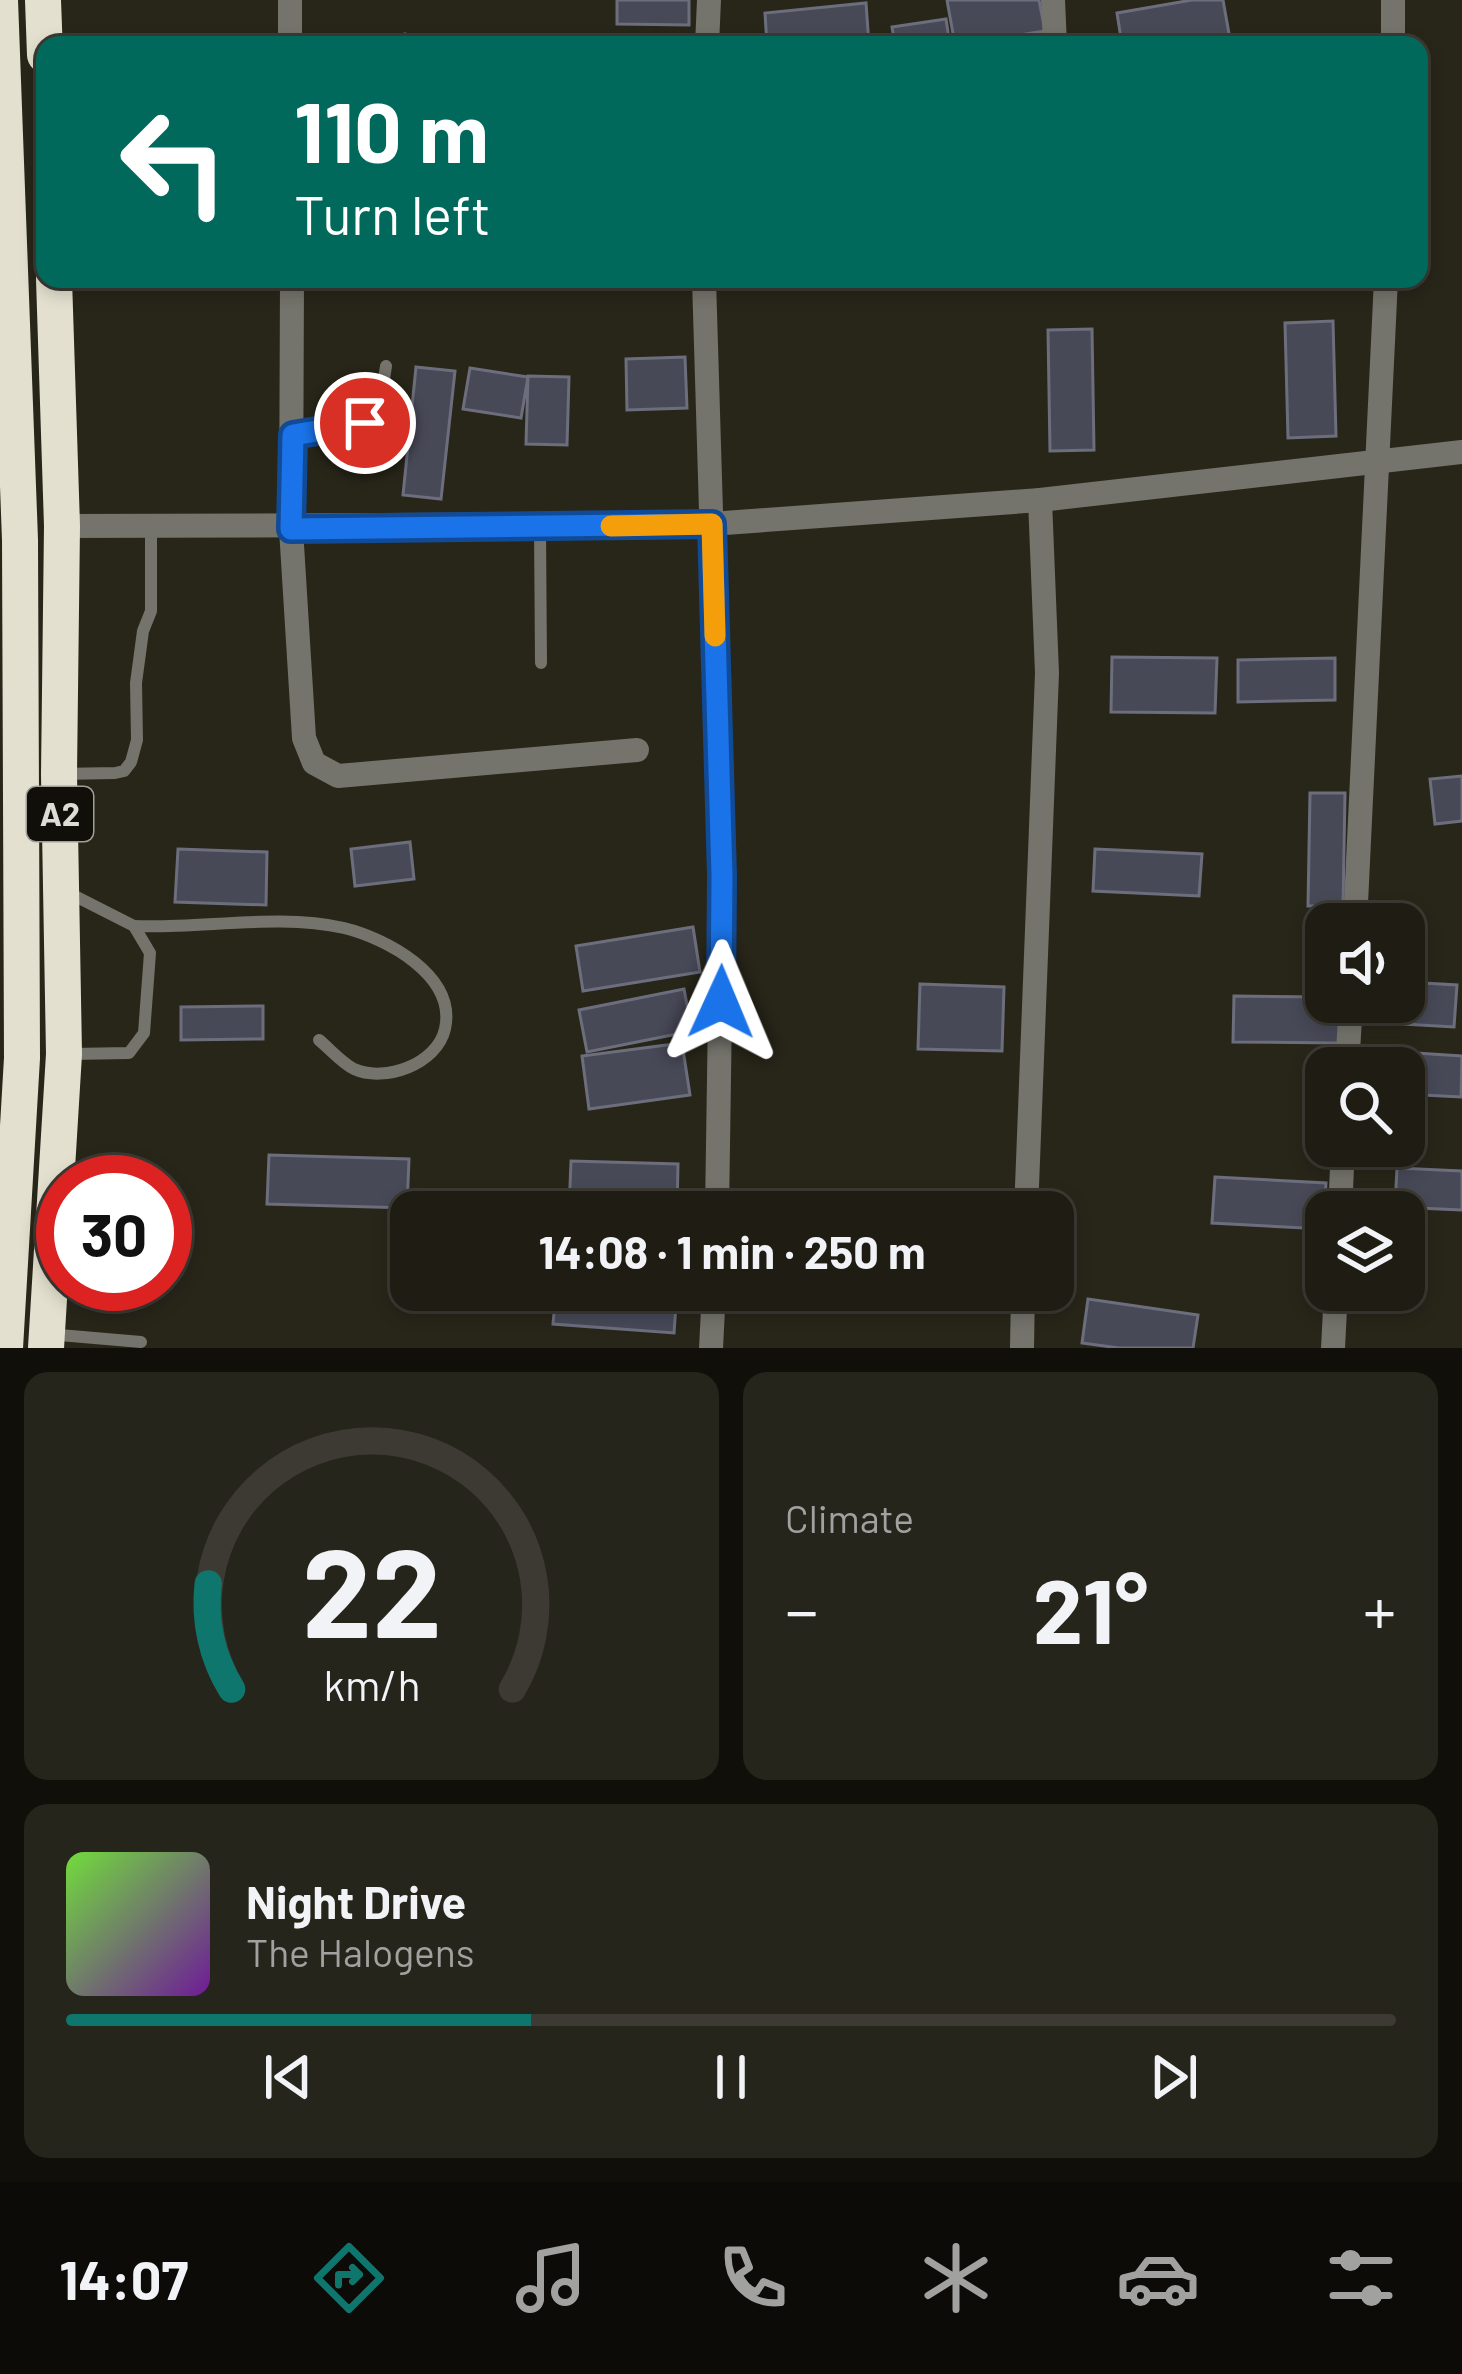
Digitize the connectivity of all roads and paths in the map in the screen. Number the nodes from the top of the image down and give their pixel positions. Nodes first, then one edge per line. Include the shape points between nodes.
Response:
1 (0, 0) edge
2 (43, 0) edge
3 (290, 0) edge
4 (709, 0) edge
5 (1053, 0) edge
6 (1393, 0) edge
7 (44, 36) edge
8 (290, 36) edge
9 (707, 36) edge
10 (1055, 36) edge
11 (1393, 36) edge
12 (54, 288) edge
13 (292, 288) edge
14 (704, 288) edge
15 (1386, 288) edge
16 (7, 310) edge
17 (386, 366) dead end
18 (293, 435) junction
19 (1462, 452) edge
20 (1378, 459) junction
21 (1040, 500) junction
22 (712, 524) junction
23 (62, 526) junction
24 (151, 527) junction
25 (540, 527) junction
26 (291, 529) junction
27 (541, 663) dead end
28 (637, 750) dead end
29 (59, 774) junction
30 (61, 889) junction
31 (1355, 903) edge
32 (134, 926) junction
33 (319, 1040) dead end
34 (64, 1054) junction
35 (717, 1191) edge
36 (1027, 1191) edge
37 (713, 1311) edge
38 (1023, 1311) edge
39 (1335, 1311) edge
40 (47, 1341) edge
41 (141, 1342) dead end
42 (5, 1348) edge
43 (711, 1348) edge
44 (1022, 1348) edge
45 (1333, 1348) edge

1 - 16 highway, A2
2 - 7 highway
3 - 8 street
4 - 9 street
5 - 10 street
6 - 11 street
12 - 23 highway, A2
13 - 18 street
14 - 22 street
15 - 20 street
16 - 42 highway, A2 via 20,540 22,1058
17 - 18 lane via 380,405 365,423
18 - 26 street
19 - 20 street
20 - 21 street
20 - 31 street
21 - 22 street
21 - 36 street via 1047,673
22 - 25 street
22 - 35 street via 722,876
23 - 24 street
23 - 29 highway, A2
24 - 26 street
24 - 29 lane via 151,611 131,762 115,773
25 - 26 street
25 - 27 lane
26 - 28 street via 304,738 314,763 338,776
29 - 30 highway, A2
30 - 32 lane
30 - 34 highway, A2
32 - 33 lane via 340,927 404,953 441,998 445,1028 412,1067 382,1075 354,1069
32 - 34 lane via 150,953 145,1033 129,1053
34 - 40 highway, A2
37 - 43 street
38 - 44 street
39 - 45 street
40 - 41 lane

